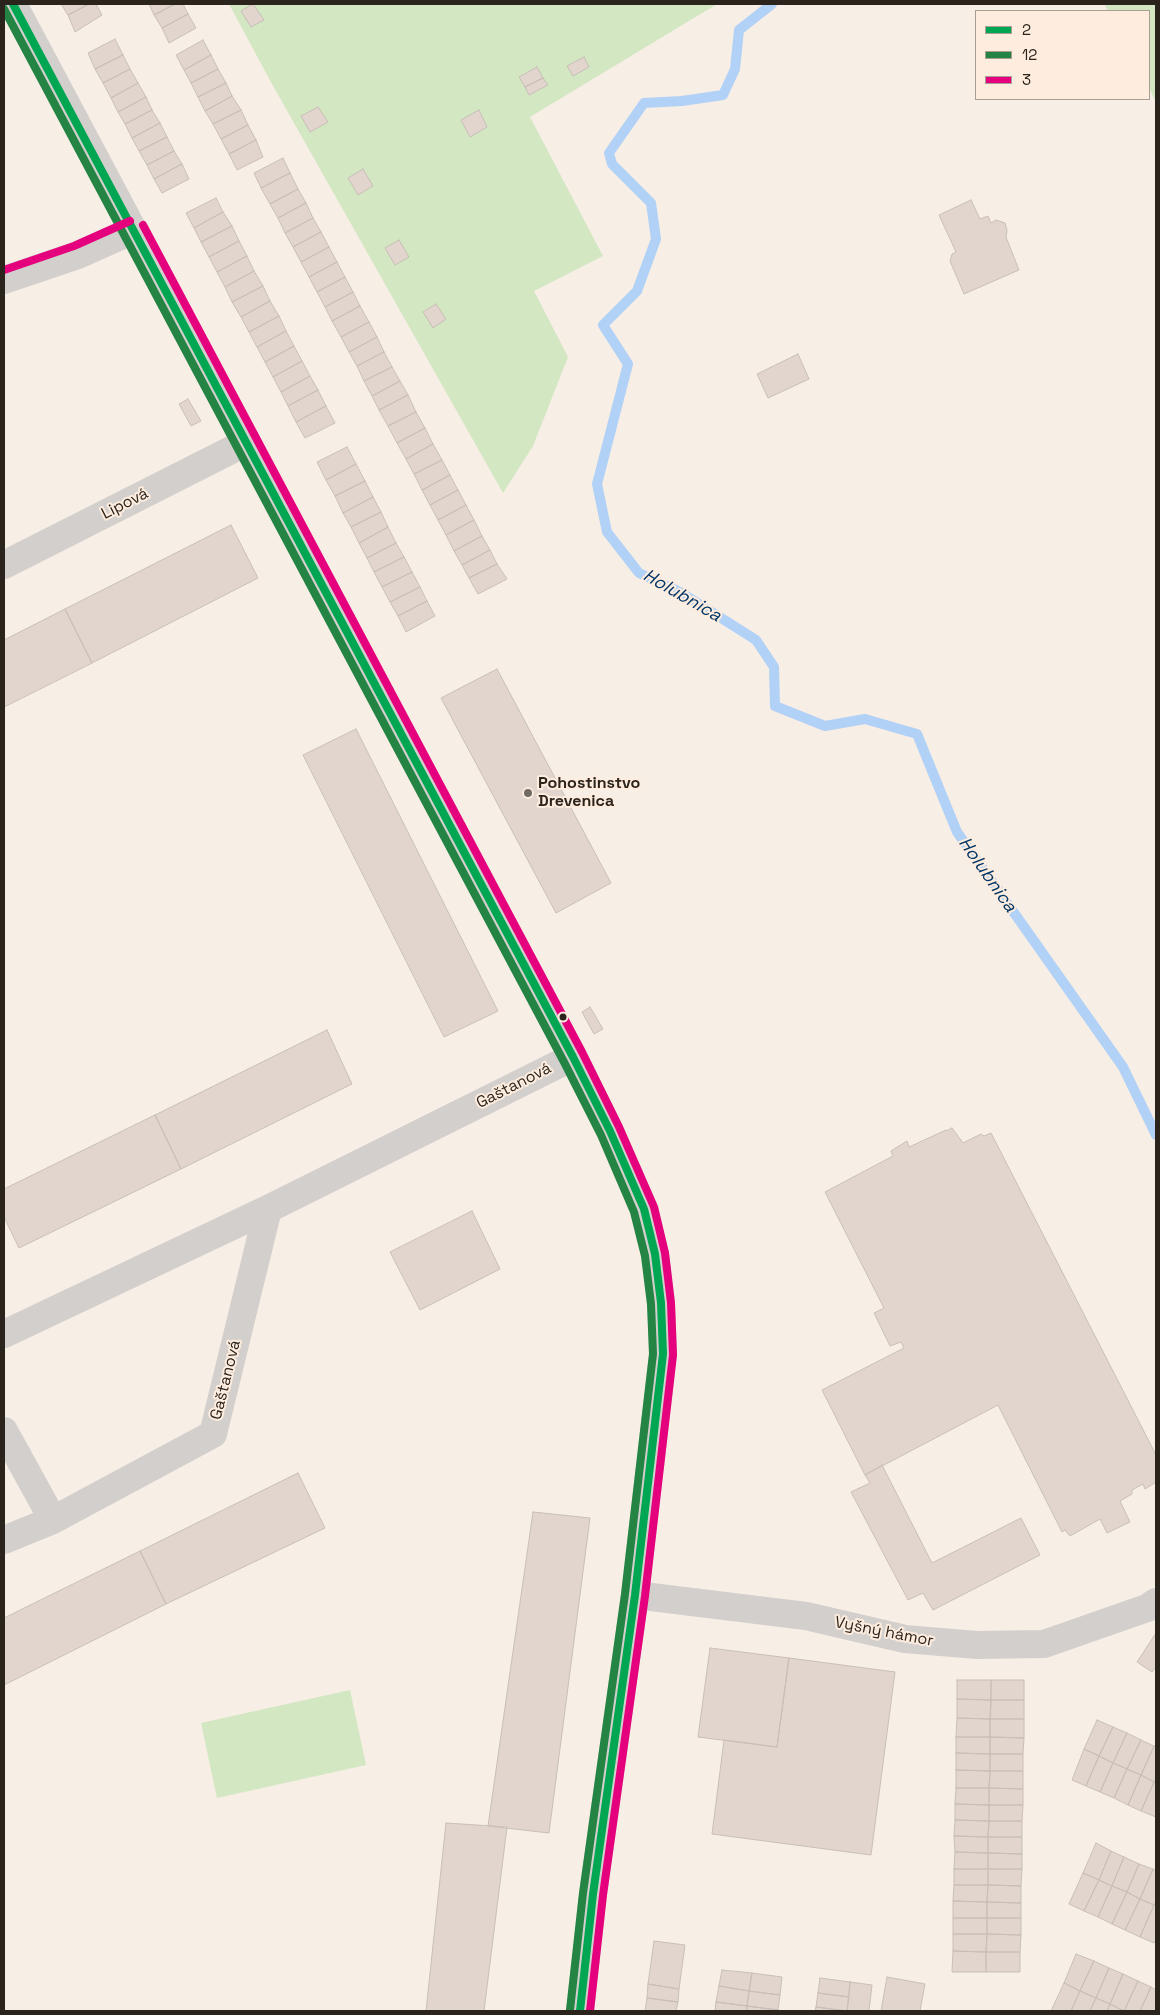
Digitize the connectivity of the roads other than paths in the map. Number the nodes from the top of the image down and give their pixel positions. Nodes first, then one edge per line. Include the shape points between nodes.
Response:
1 (13, 4) edge
2 (134, 230) junction
3 (4, 280) edge
4 (247, 442) junction
5 (4, 565) edge
6 (572, 1056) junction
7 (268, 1209) junction
8 (4, 1334) edge
9 (4, 1431) edge
10 (53, 1520) junction
11 (4, 1540) edge
12 (635, 1595) junction
13 (1156, 1602) edge
14 (580, 2011) edge

1 - 2 street
2 - 3 street via 78,255
2 - 4 street
4 - 5 street, Lipová
4 - 6 street
6 - 7 street, Gaštanová
6 - 12 street via 644,1209 655,1254 661,1303 663,1354
7 - 8 street, Gaštanová
7 - 10 street, Gaštanová via 213,1434
9 - 10 street
10 - 11 street, Gaštanová
12 - 13 street, Vyšný hámor via 806,1616 905,1639 978,1646 1044,1644
12 - 14 street

